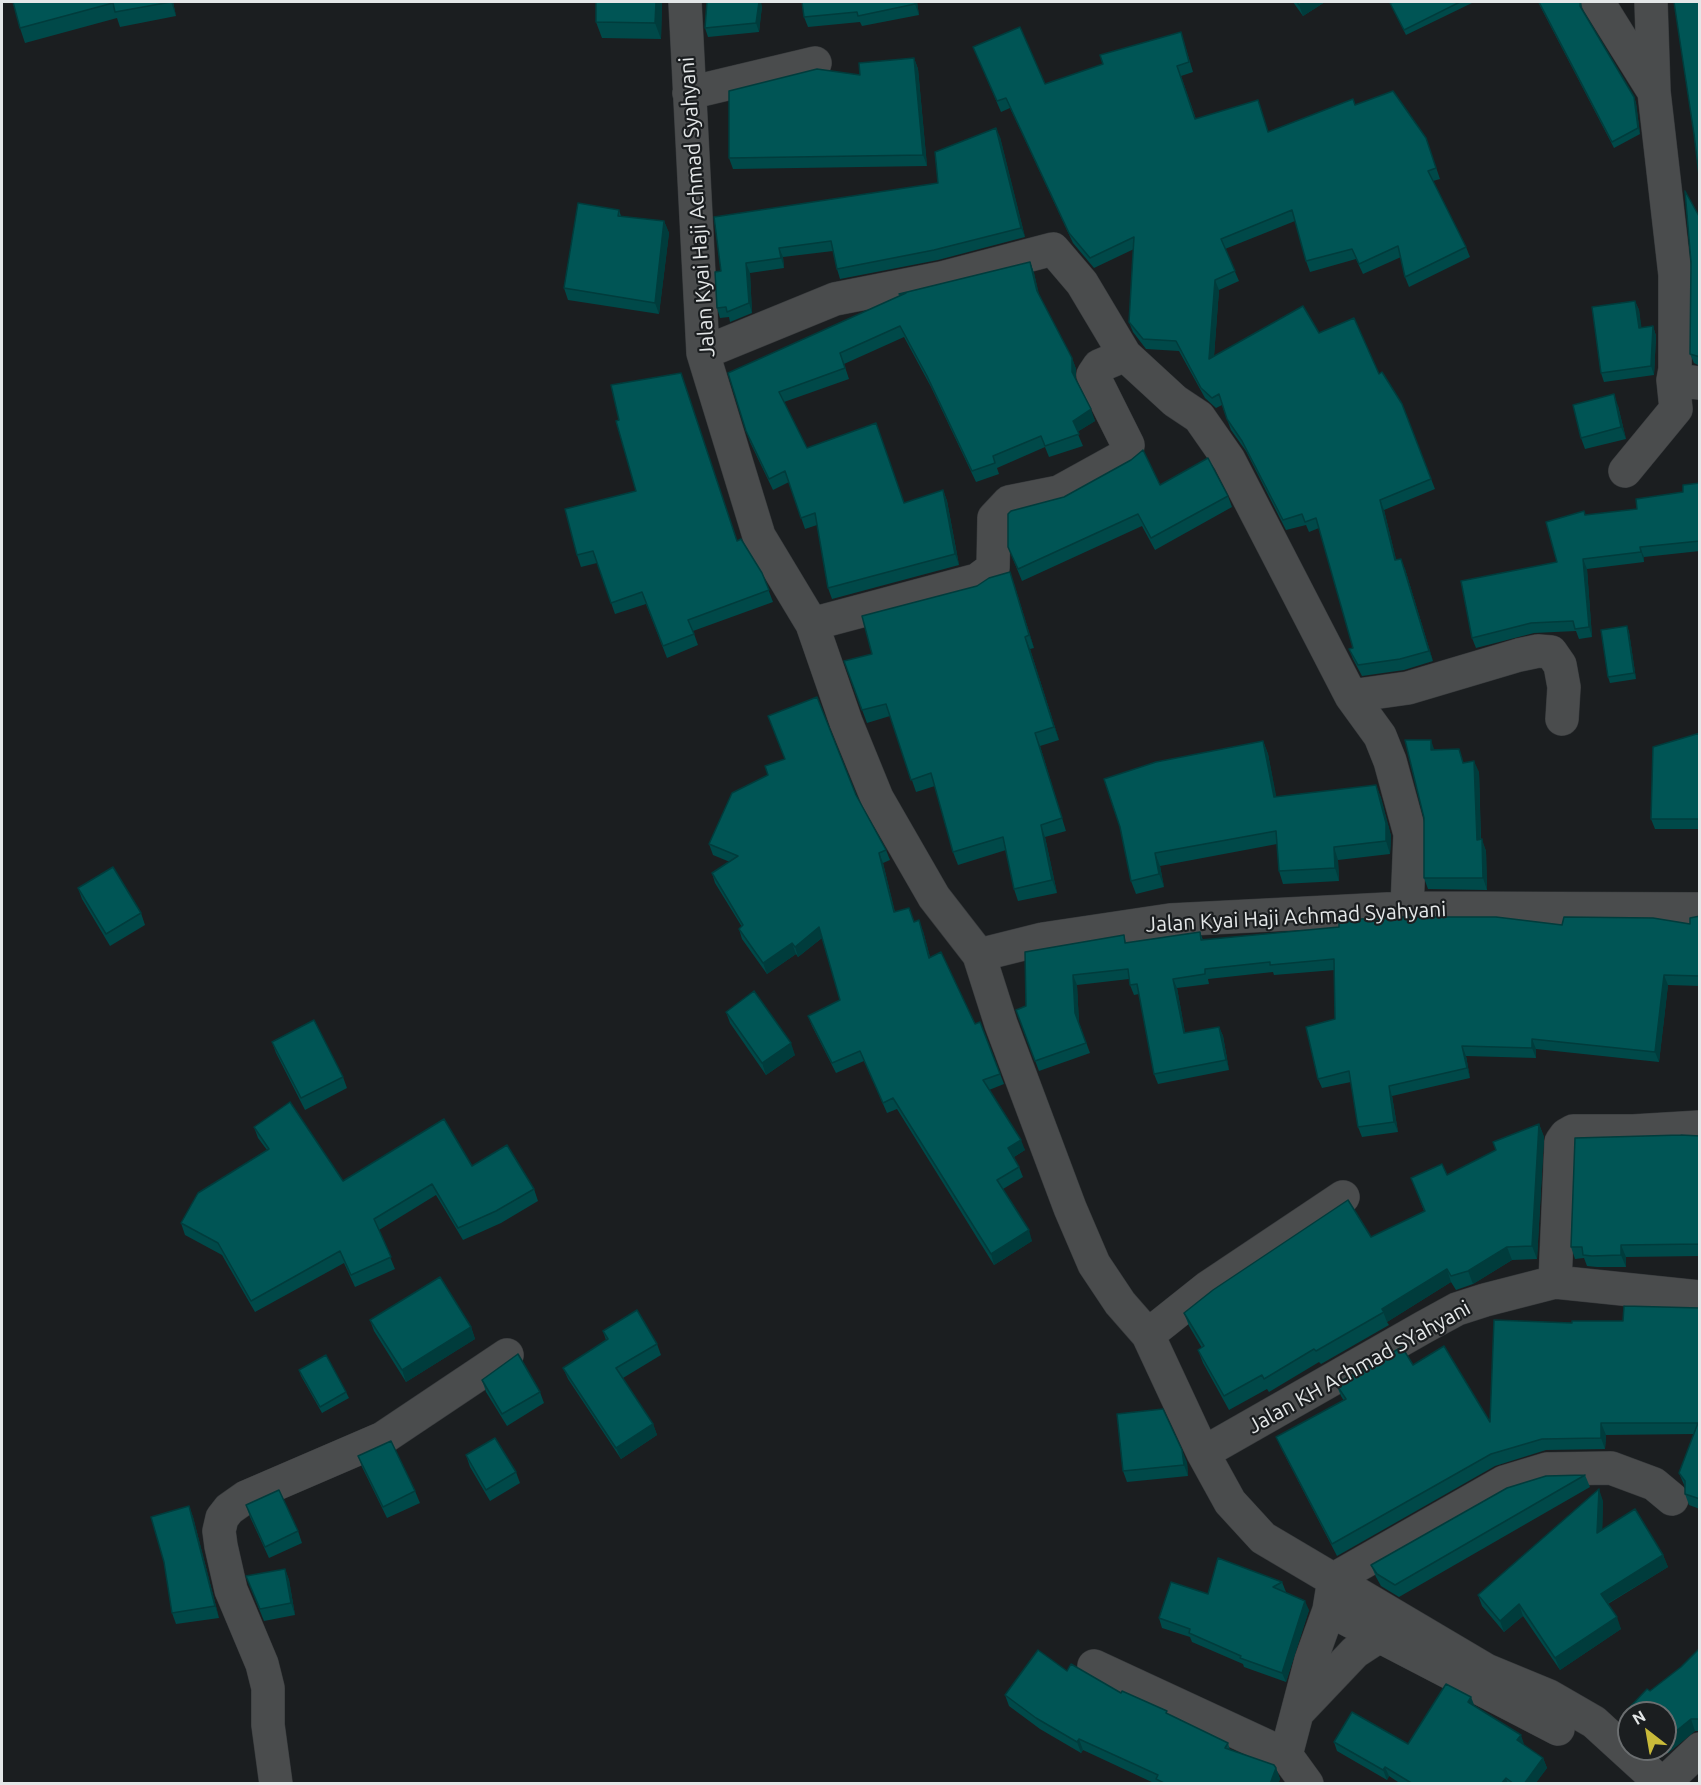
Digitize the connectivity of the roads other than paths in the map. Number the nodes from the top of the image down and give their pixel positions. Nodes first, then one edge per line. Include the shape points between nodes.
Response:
1 (685, 2) edge
2 (1598, 2) edge
3 (1651, 2) edge
4 (815, 63) dead end
5 (1654, 92) junction
6 (689, 93) junction
7 (703, 353) junction
8 (1125, 355) junction
9 (1686, 382) edge
10 (1625, 471) dead end
11 (812, 624) junction
12 (1351, 696) junction
13 (1562, 719) dead end
14 (1407, 908) junction
15 (1700, 909) edge
16 (979, 955) junction
17 (1700, 1127) edge
18 (1343, 1197) dead end
19 (1555, 1282) junction
20 (1700, 1297) edge
21 (1148, 1335) junction
22 (507, 1355) dead end
23 (1203, 1453) junction
24 (1672, 1499) dead end
25 (1332, 1594) junction
26 (1381, 1635) junction
27 (1094, 1666) dead end
28 (1297, 1713) junction
29 (1558, 1729) dead end
30 (1700, 1749) edge
31 (1286, 1755) junction
32 (276, 1784) edge
33 (1307, 1784) edge
34 (1662, 1784) edge

1 - 6 street, Jalan Kyai Haji Achmad Syahyani
2 - 5 street
3 - 5 street
4 - 6 street
5 - 9 street via 1675,274 1675,369
6 - 7 street, Jalan Kyai Haji Achmad Syahyani
7 - 8 street via 835,299 942,278 1053,249 1082,283
7 - 11 street, Jalan Kyai Haji Achmad Syahyani via 759,537
8 - 11 street via 1099,366 1093,375 1128,445 1126,455 1059,492 1009,502 994,518 993,568 977,580
8 - 12 street via 1174,401 1199,417 1229,460
9 - 10 street via 1676,409
11 - 16 street, Jalan Kyai Haji Achmad Syahyani via 877,798 934,897
12 - 13 street via 1408,688 1519,655 1551,652 1560,665 1564,687
12 - 14 street via 1380,736 1410,834
14 - 15 street, Jalan Kyai Haji Achmad Syahyani
14 - 16 street, Jalan Kyai Haji Achmad Syahyani via 1170,920 1043,939
16 - 21 street via 1001,1024 1090,1254 1120,1303
17 - 19 street via 1573,1131 1566,1135 1561,1142
18 - 21 street via 1207,1288
19 - 20 street, Jalan KH Achmad SYahyani
19 - 23 street, Jalan KH Achmad SYahyani via 1457,1309
21 - 23 street
22 - 32 street via 383,1438 246,1497 222,1518 220,1546 231,1590 268,1688 268,1725
23 - 25 street via 1230,1502 1263,1538
24 - 25 street via 1654,1484 1611,1468 1547,1469 1504,1482
25 - 26 street
25 - 28 street
25 - 34 street via 1486,1670 1549,1696 1594,1722
26 - 28 street via 1355,1653
26 - 29 street
27 - 31 street
28 - 31 street
30 - 34 street
31 - 33 street

